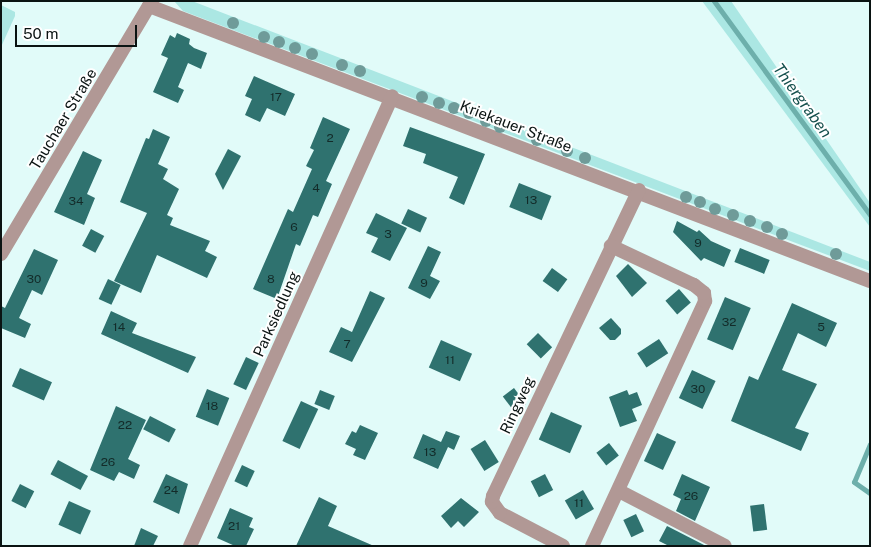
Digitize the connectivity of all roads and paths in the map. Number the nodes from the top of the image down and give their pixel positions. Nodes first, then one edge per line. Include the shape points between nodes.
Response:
1 (151, 4) edge
2 (392, 96) junction
3 (639, 190) junction
4 (611, 246) junction
5 (1, 254) edge
6 (870, 281) edge
7 (618, 491) junction
8 (190, 546) edge
9 (563, 546) edge
10 (592, 546) edge
11 (725, 546) edge

1 - 2 street, Kriekauer Straße
1 - 5 street, Tauchaer Straße
2 - 3 street, Kriekauer Straße
2 - 8 street, Parksiedlung
3 - 4 street, Ringweg
3 - 6 street, Kriekauer Straße
4 - 7 street via 694,285 704,294 705,301
4 - 9 street, Ringweg via 492,502 500,513
7 - 10 street
7 - 11 street

